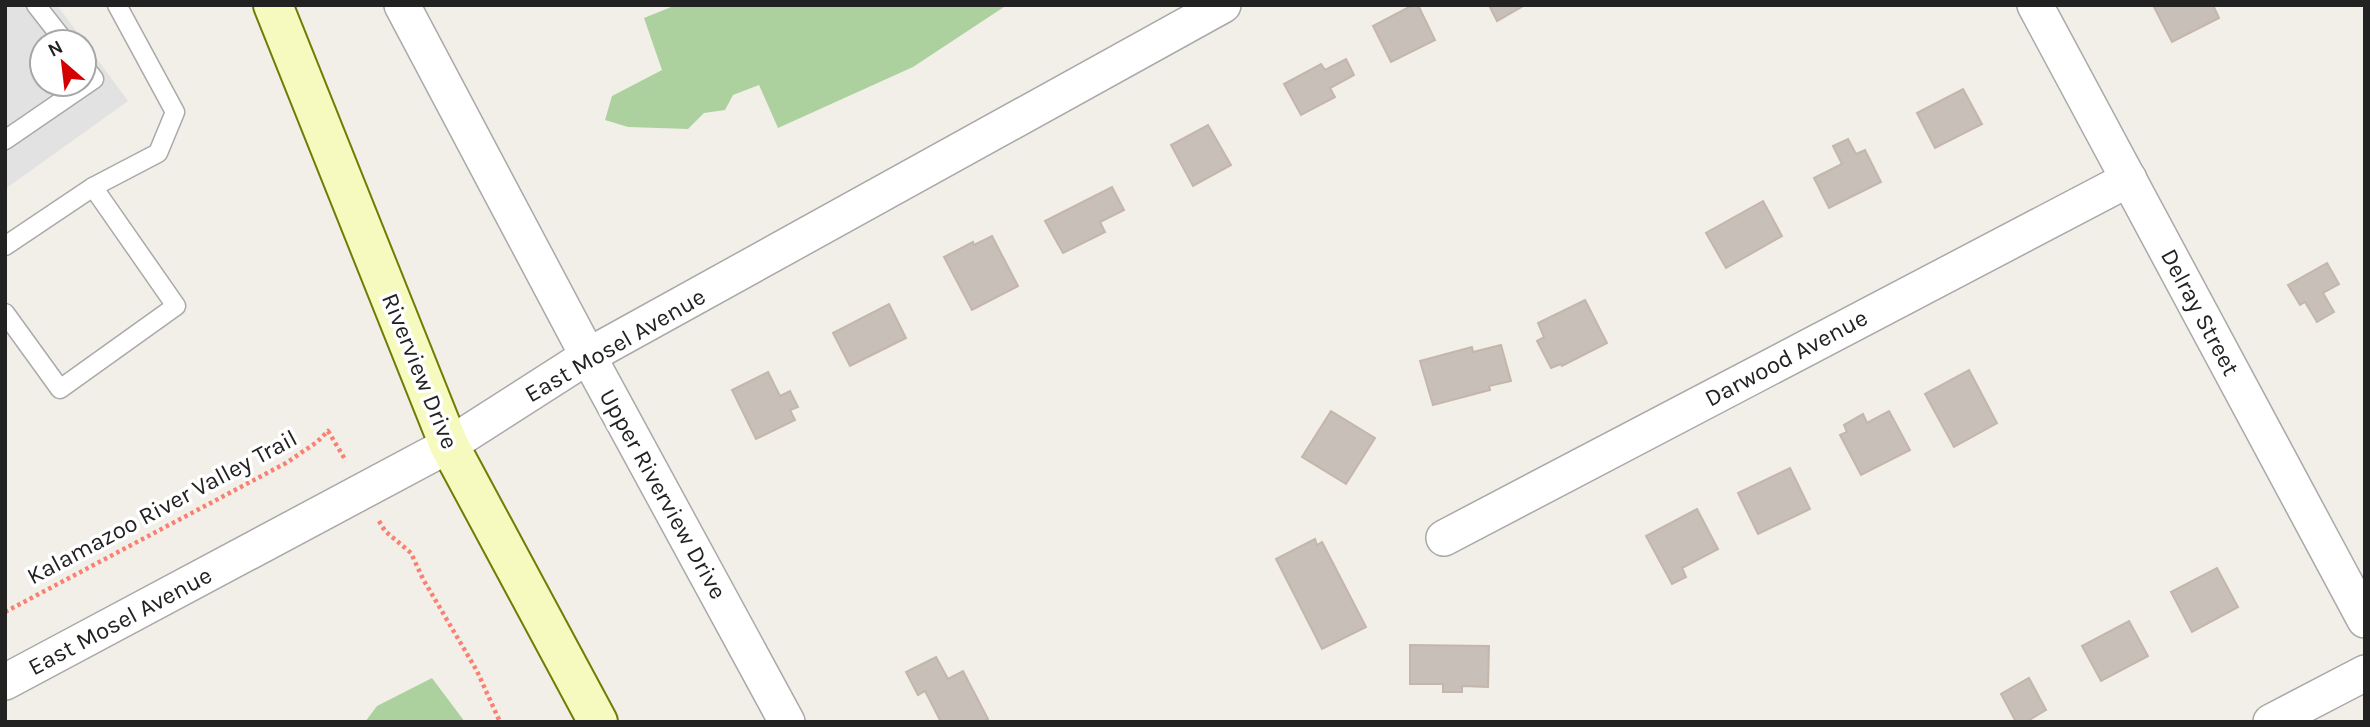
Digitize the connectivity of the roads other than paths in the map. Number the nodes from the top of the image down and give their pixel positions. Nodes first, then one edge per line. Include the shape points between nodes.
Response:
1 (36, 5) edge
2 (117, 5) edge
3 (273, 5) edge
4 (402, 5) edge
5 (1223, 5) edge
6 (2035, 5) edge
7 (54, 28) edge
8 (65, 98) edge
9 (7, 136) edge
10 (2129, 179) junction
11 (93, 187) junction
12 (5, 246) edge
13 (5, 313) edge
14 (588, 356) junction
15 (449, 445) junction
16 (1444, 538) dead end
17 (2365, 620) edge
18 (2365, 673) edge
19 (5, 682) edge
20 (598, 722) edge
21 (787, 722) edge
22 (2271, 722) edge

1 - 7 lane
2 - 11 lane via 175,112 158,153
3 - 15 street, Riverview Drive
4 - 14 street, Upper Riverview Drive
5 - 14 street, East Mosel Avenue
6 - 10 street, Delray Street
8 - 9 lane
10 - 16 street, Darwood Avenue
10 - 17 street, Delray Street
11 - 12 lane
11 - 13 lane via 176,306 60,389
14 - 15 street, East Mosel Avenue
14 - 21 street, Upper Riverview Drive
15 - 19 street, East Mosel Avenue
15 - 20 street, Riverview Drive
18 - 22 street

